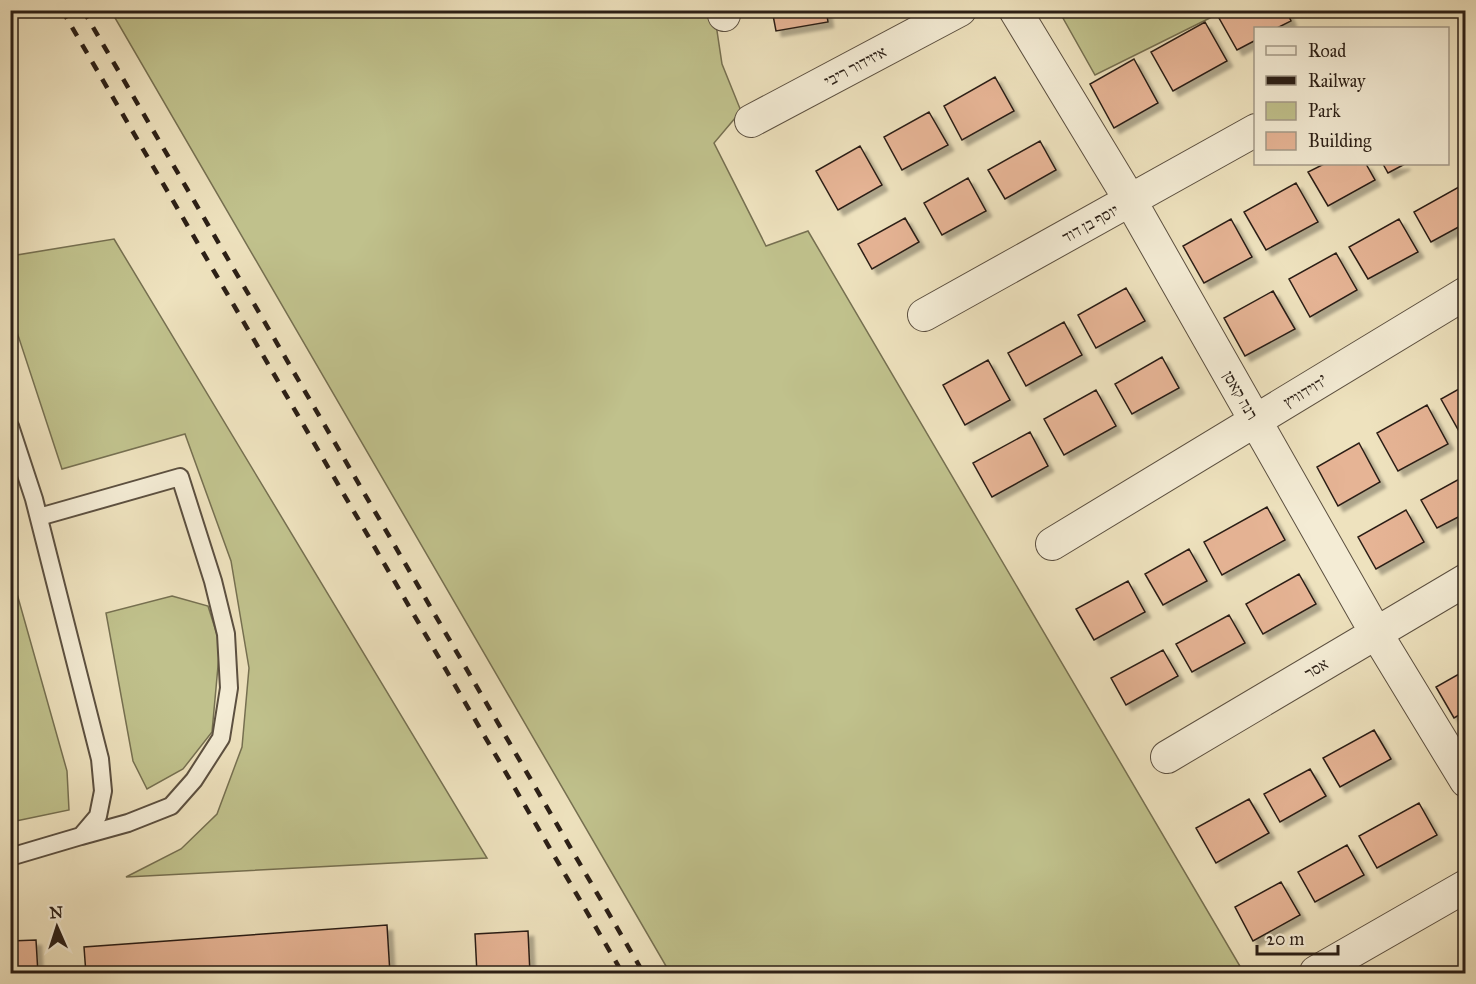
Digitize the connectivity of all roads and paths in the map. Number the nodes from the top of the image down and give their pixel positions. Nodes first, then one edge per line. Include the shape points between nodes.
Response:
1 (960, 10) edge
2 (1015, 10) edge
3 (751, 121) dead end
4 (1254, 131) edge
5 (1130, 200) junction
6 (1466, 293) edge
7 (924, 315) dead end
8 (1255, 421) junction
9 (10, 426) edge
10 (39, 517) junction
11 (1052, 544) dead end
12 (1466, 580) edge
13 (1376, 633) junction
14 (1167, 757) dead end
15 (1466, 781) edge
16 (81, 836) junction
17 (10, 857) edge
18 (1466, 886) edge
19 (1316, 972) dead end

1 - 3 street, איזידור ריבי
2 - 5 street, רנה קאסן
4 - 5 street, יוסף בן דוד
5 - 7 street, יוסף בן דוד
5 - 8 street, רנה קאסן
6 - 8 street, דוידוויץ'
8 - 11 street, דוידוויץ'
8 - 13 street, רנה קאסן
9 - 10 lane
10 - 16 lane via 100,759 103,791 98,816
10 - 16 lane via 180,477 226,634 229,688 221,738 194,780 171,806
12 - 13 street, אסר
13 - 14 street, אסר
13 - 15 street, רנה קאסן
16 - 17 lane
18 - 19 street

